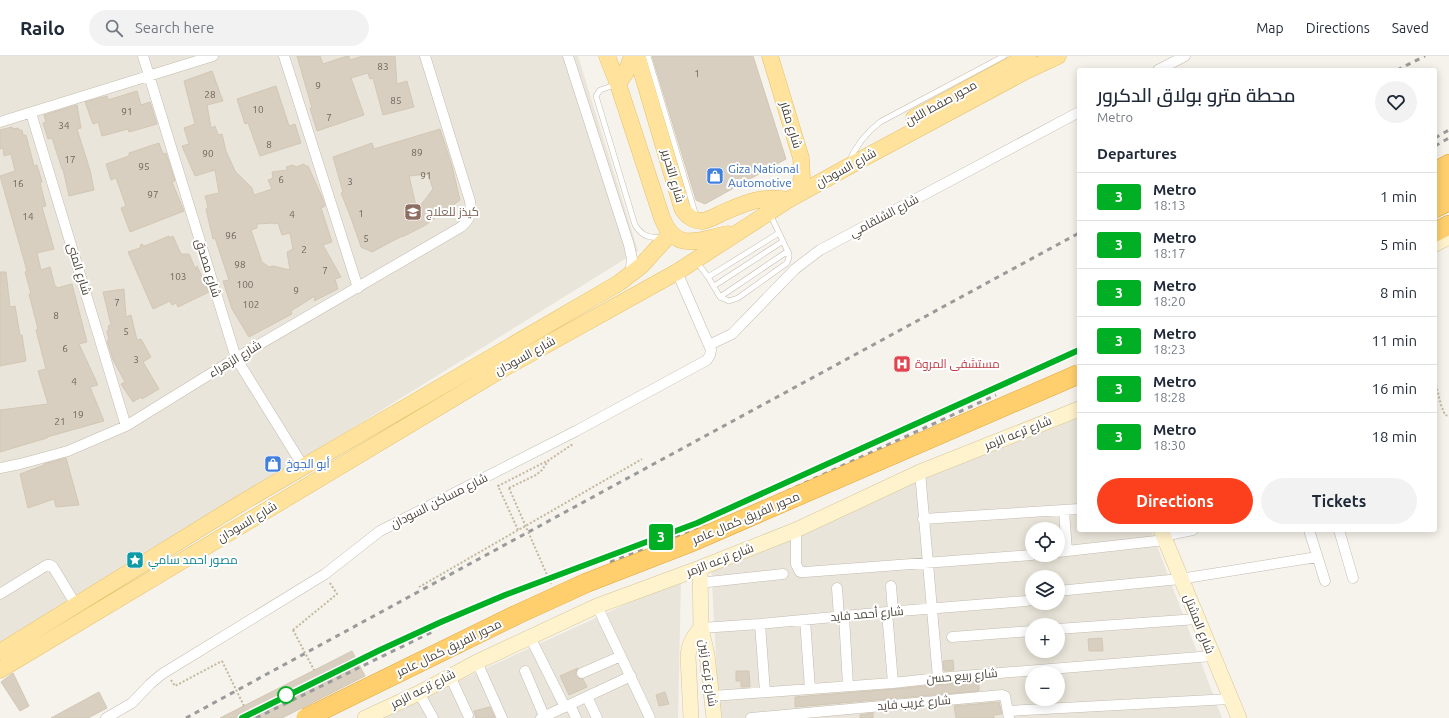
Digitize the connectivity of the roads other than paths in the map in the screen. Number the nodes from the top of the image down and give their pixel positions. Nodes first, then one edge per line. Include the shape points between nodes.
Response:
1 (143, 56) edge
2 (213, 56) edge
3 (284, 56) edge
4 (425, 56) edge
5 (568, 56) edge
6 (607, 56) edge
7 (632, 56) edge
8 (637, 56) edge
9 (648, 56) edge
10 (770, 56) edge
11 (1004, 56) edge
12 (1028, 56) edge
13 (1058, 56) edge
14 (1185, 56) edge
15 (1162, 68) edge
16 (148, 76) junction
17 (618, 84) junction
18 (654, 93) junction
19 (31, 113) junction
20 (1077, 113) edge
21 (0, 122) edge
22 (862, 158) junction
23 (1449, 164) edge
24 (848, 166) junction
25 (1437, 171) edge
26 (1449, 184) edge
27 (1437, 191) edge
28 (793, 198) junction
29 (1449, 201) edge
30 (1437, 207) edge
31 (769, 212) junction
32 (703, 220) junction
33 (1449, 225) edge
34 (1437, 231) edge
35 (736, 233) junction
36 (779, 233) junction
37 (670, 234) junction
38 (1449, 237) edge
39 (783, 241) junction
40 (1437, 243) edge
41 (788, 251) junction
42 (695, 261) junction
43 (677, 272) junction
44 (630, 275) junction
45 (708, 277) junction
46 (714, 286) junction
47 (358, 288) junction
48 (720, 297) junction
49 (709, 345) junction
50 (236, 358) junction
51 (1077, 375) edge
52 (1077, 386) edge
53 (1077, 410) edge
54 (126, 426) junction
55 (303, 466) junction
56 (0, 468) edge
57 (920, 472) junction
58 (1077, 509) edge
59 (1064, 511) junction
60 (923, 519) junction
61 (1064, 522) edge
62 (796, 530) junction
63 (1181, 532) edge
64 (1310, 532) edge
65 (1340, 532) edge
66 (1163, 535) edge
67 (1065, 552) edge
68 (1025, 555) edge
69 (1317, 557) junction
70 (927, 563) junction
71 (783, 574) dead end
72 (699, 576) junction
73 (1353, 578) dead end
74 (1180, 579) junction
75 (1325, 581) dead end
76 (891, 586) dead end
77 (837, 588) dead end
78 (1065, 589) edge
79 (0, 594) edge
80 (1025, 602) edge
81 (76, 605) junction
82 (597, 606) junction
83 (932, 609) junction
84 (890, 612) junction
85 (842, 617) junction
86 (1197, 619) junction
87 (805, 620) junction
88 (760, 624) junction
89 (700, 628) junction
90 (1065, 629) edge
91 (1025, 632) edge
92 (530, 637) junction
93 (952, 637) dead end
94 (0, 652) edge
95 (621, 656) junction
96 (1212, 656) junction
97 (477, 662) junction
98 (0, 670) edge
99 (525, 671) dead end
100 (582, 673) dead end
101 (450, 676) junction
102 (630, 676) junction
103 (938, 678) junction
104 (892, 683) junction
105 (848, 686) junction
106 (810, 689) junction
107 (764, 692) junction
108 (419, 693) junction
109 (712, 696) junction
110 (587, 697) junction
111 (1230, 699) junction
112 (568, 706) junction
113 (1008, 714) edge
114 (468, 715) dead end
115 (543, 717) edge
116 (106, 718) edge
117 (306, 718) edge
118 (326, 718) edge
119 (365, 718) edge
120 (432, 718) edge
121 (502, 718) edge
122 (576, 718) edge
123 (597, 718) edge
124 (650, 718) edge
125 (691, 718) edge
126 (714, 718) edge
127 (752, 718) edge
128 (1239, 718) edge

1 - 16 street, شارع مصدق
2 - 16 street
3 - 47 street
4 - 47 street, شارع الزهراء via 470,202 470,216 461,227
5 - 44 street via 629,244 632,259
6 - 17 main road, شارع التحرير
7 - 17 main road
8 - 18 main road, شارع التحرير
9 - 18 lane
10 - 28 main road, شارع مقار via 803,169
11 - 24 lane via 880,122 858,145
12 - 22 main road, محور صفط اللبن via 878,138
13 - 22 main road, شارع السودان
14 - 15 street
16 - 19 street
16 - 50 street, شارع مصدق
17 - 37 main road, شارع التحرير via 662,218
17 - 37 lane via 600,90 596,96 635,225 638,231 649,237 660,238
18 - 32 main road, شارع التحرير via 671,152 682,208 688,216
19 - 21 street
19 - 54 street, شارع المنى
20 - 49 street, شارع الشلقامي via 820,250 795,269 739,328
22 - 24 main road, شارع السودان
23 - 25 highway
24 - 28 main road, شارع السودان
26 - 27 highway
28 - 31 main road, شارع السودان
28 - 32 main road via 756,200
29 - 30 highway
31 - 35 main road, شارع السودان
31 - 36 lane
32 - 35 main road, شارع التحرير via 723,224
33 - 34 highway
35 - 37 main road via 695,242 686,242
35 - 42 main road, شارع السودان
36 - 39 lane
36 - 45 lane
37 - 44 main road, شارع السودان
38 - 40 main road
39 - 41 lane
39 - 46 lane
41 - 48 lane
41 - 48 lane via 787,263 738,298 729,301
42 - 43 main road, شارع السودان
42 - 45 lane
43 - 49 street
43 - 98 main road, شارع السودان via 499,371
44 - 55 main road, شارع السودان
45 - 46 lane
46 - 48 lane
47 - 50 street, شارع الزهراء
49 - 116 street, شارع مساكن السودان via 711,350 707,360 576,431 380,531 325,574 167,671 132,703
50 - 54 street, شارع الزهراء
50 - 55 street, شارع مصدق
51 - 117 highway, محور الفريق كمال عامر, bridge via 696,540 586,583 516,614
52 - 118 highway, محور الفريق كمال عامر via 693,552 605,587
53 - 57 main road, شارع ترعه الزمر
54 - 56 street, شارع الزهراء via 68,451
55 - 81 main road, شارع السودان
57 - 60 street
57 - 62 main road, شارع ترعه الزمر
58 - 59 street
59 - 60 street
59 - 61 street
60 - 70 street
62 - 70 street via 796,564 800,572
62 - 72 main road, شارع ترعه الزمر
63 - 66 street
64 - 69 street
65 - 73 street
66 - 67 street
66 - 74 main road, شارع المشتل
68 - 70 street
69 - 74 street
69 - 75 street
70 - 83 street
71 - 72 street
72 - 82 main road, شارع ترعه الزمر
72 - 89 main road, شارع ترعه زنين
74 - 78 street
74 - 86 main road, شارع المشتل
76 - 84 street
77 - 85 street
79 - 81 street via 46,565 50,565
80 - 83 street, شارع أحمد فايد
81 - 94 main road, شارع السودان
82 - 92 main road, شارع ترعه الزمر
82 - 95 street
83 - 84 street, شارع أحمد فايد
83 - 103 street
84 - 85 street, شارع أحمد فايد
84 - 104 street
85 - 87 street, شارع أحمد فايد
85 - 105 street
86 - 90 street
86 - 96 main road, شارع المشتل
87 - 88 street, شارع أحمد فايد
87 - 106 street
88 - 89 street, شارع أحمد فايد
88 - 107 street
89 - 109 main road, شارع ترعه زنين via 707,655
89 - 125 main road, شارع ترعه زنين via 692,639 688,652
91 - 93 street
92 - 97 main road, شارع ترعه الزمر
92 - 112 street
95 - 100 street
95 - 102 street
96 - 103 street, شارع ربيع حسن
96 - 111 main road, شارع المشتل
97 - 101 main road, شارع ترعه الزمر
97 - 121 street
99 - 115 street
101 - 108 main road, شارع ترعه الزمر
101 - 114 street
102 - 110 street
102 - 124 street
103 - 104 street, شارع ربيع حسن
104 - 105 street, شارع ربيع حسن
105 - 106 street, شارع ربيع حسن
106 - 107 street, شارع ربيع حسن
107 - 109 street, شارع ربيع حسن
108 - 119 main road, شارع ترعه الزمر
108 - 120 street
109 - 126 main road, شارع ترعه زنين
110 - 112 street
110 - 123 street
111 - 113 street
111 - 128 main road, شارع المشتل
112 - 115 street
112 - 122 street
113 - 127 street, شارع غريب فايد via 1006,697 1002,695

